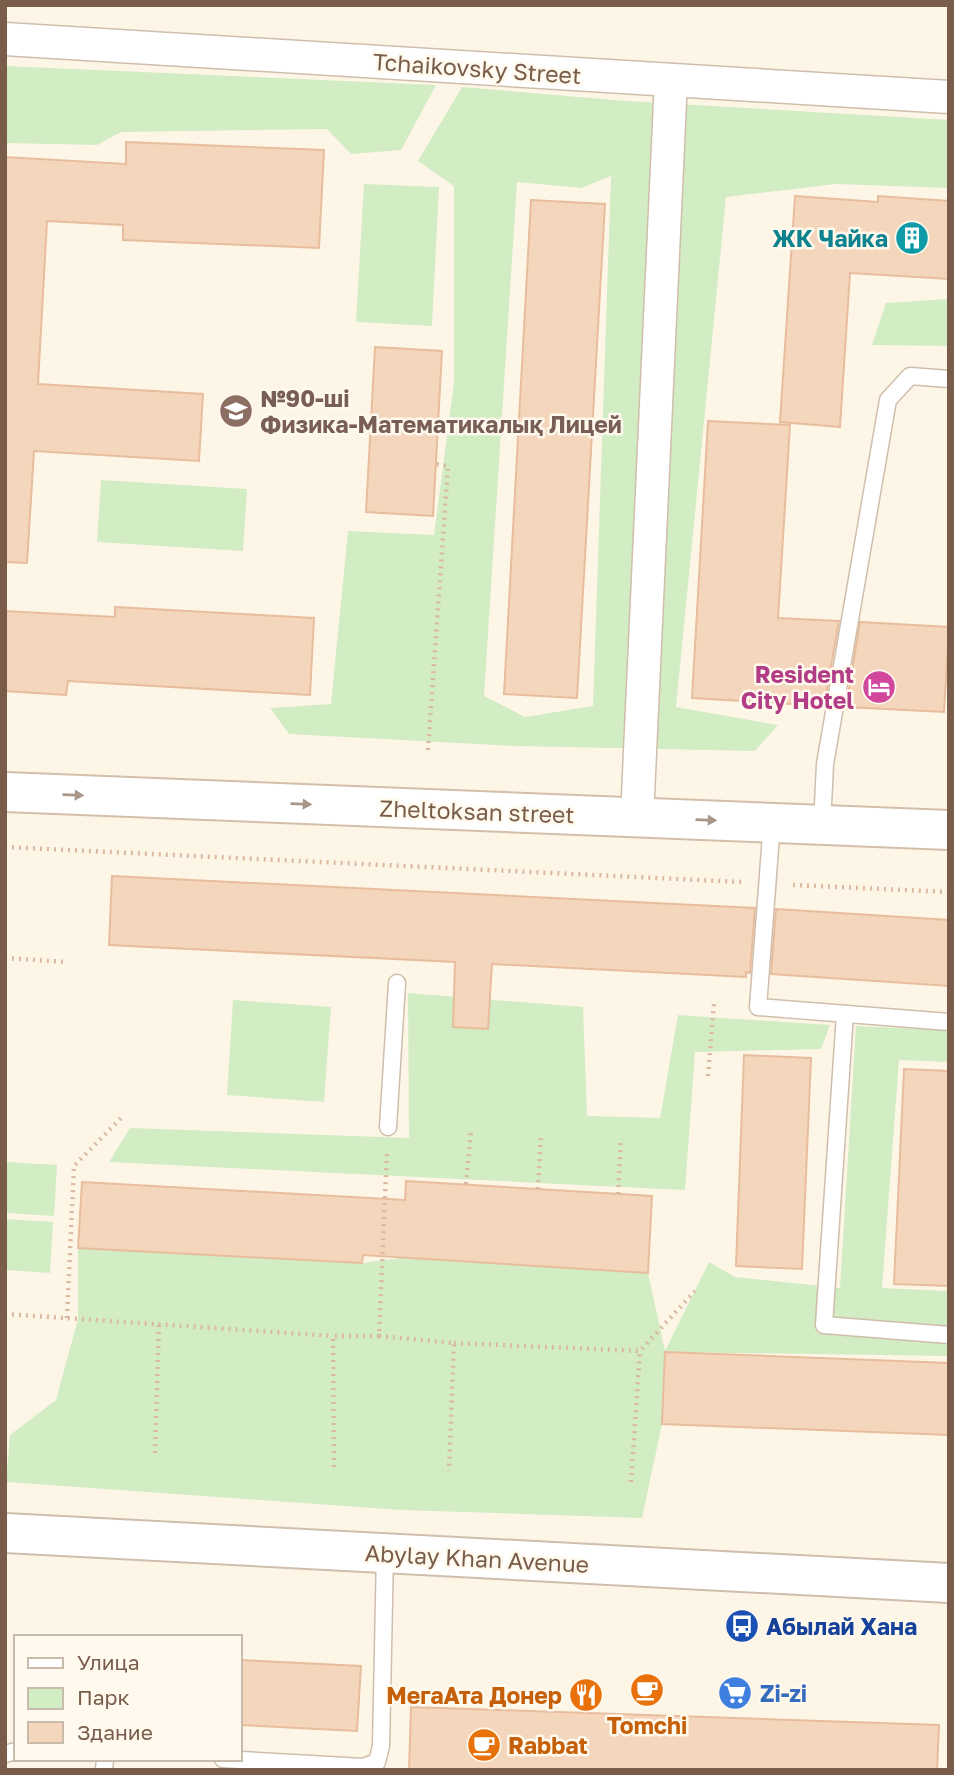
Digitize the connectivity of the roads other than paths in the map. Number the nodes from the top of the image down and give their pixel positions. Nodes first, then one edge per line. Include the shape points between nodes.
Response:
1 (5, 39) edge
2 (671, 80) junction
3 (949, 97) edge
4 (949, 379) edge
5 (5, 792) edge
6 (637, 817) junction
7 (772, 822) junction
8 (822, 825) junction
9 (949, 830) edge
10 (397, 984) dead end
11 (845, 1014) junction
12 (949, 1021) edge
13 (388, 1127) road end
14 (949, 1335) edge
15 (5, 1533) edge
16 (385, 1553) junction
17 (949, 1583) edge
18 (242, 1760) edge
19 (379, 1766) edge

1 - 2 street, Tchaikovsky Street
2 - 3 street, Tchaikovsky Street
2 - 6 street
4 - 8 lane via 910,376 888,400 825,764
5 -> 6 main road, Zheltoksan street
6 -> 7 main road, Zheltoksan street
7 - 8 main road, Zheltoksan street
7 - 11 lane via 758,1007
8 - 9 main road, Zheltoksan street
10 - 13 lane
11 - 12 lane
11 - 14 lane via 824,1325
15 - 16 main road, Abylay Khan Avenue
16 - 17 main road, Abylay Khan Avenue
16 - 19 lane
18 - 19 lane

